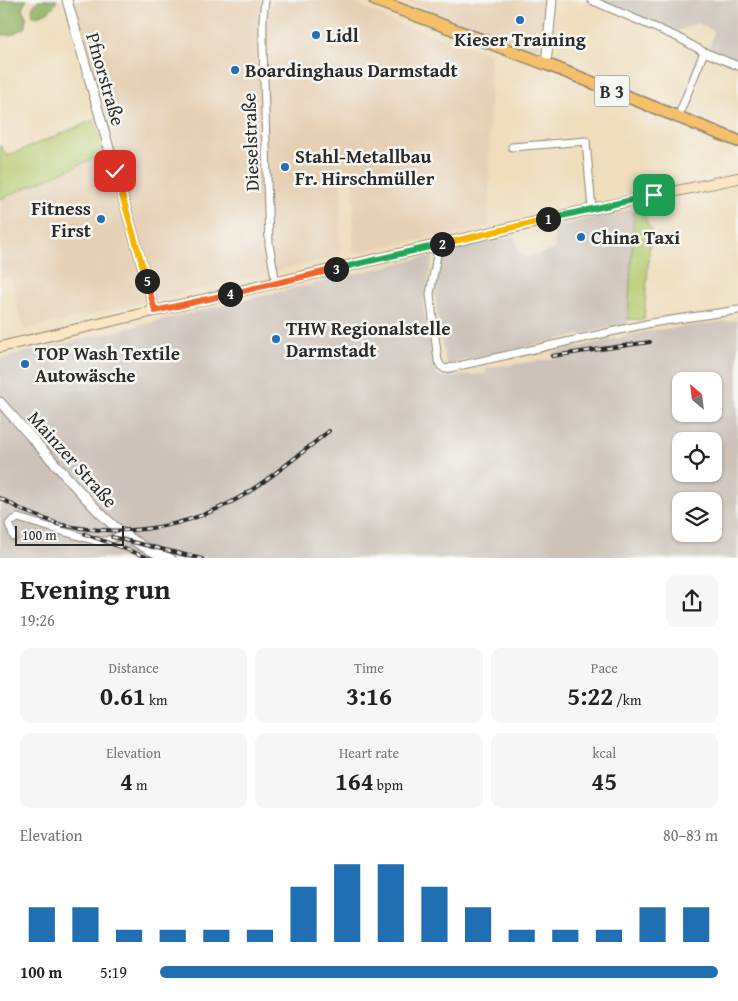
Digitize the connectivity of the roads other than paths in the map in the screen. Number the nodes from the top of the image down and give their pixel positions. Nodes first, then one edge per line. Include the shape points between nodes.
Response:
1 (67, 0) edge
2 (266, 0) edge
3 (375, 0) edge
4 (552, 0) edge
5 (591, 0) edge
6 (704, 52) junction
7 (546, 64) junction
8 (738, 66) edge
9 (678, 117) junction
10 (738, 141) edge
11 (512, 147) dead end
12 (738, 178) edge
13 (592, 209) junction
14 (435, 245) junction
15 (276, 283) junction
16 (738, 310) edge
17 (155, 311) junction
18 (0, 347) edge
19 (0, 402) edge
20 (124, 534) junction
21 (14, 537) dead end
22 (171, 558) edge

1 - 17 street, Pfnorstraße
2 - 15 street, Dieselstraße via 263,47 269,244
3 - 7 main road, B 3
4 - 7 street
5 - 6 street
6 - 8 street
6 - 9 street
7 - 9 main road, B 3
9 - 10 main road, B 3
11 - 13 street via 586,141
12 - 13 main road
13 - 14 main road
14 - 15 main road
14 - 16 street via 430,294 438,361 445,369 651,323
15 - 17 main road
17 - 18 main road
19 - 20 street, Mainzer Straße via 92,505
20 - 21 street, Mainzer Straße via 111,540 96,541 20,519 12,521 9,526
20 - 22 street, Mainzer Straße via 148,550

